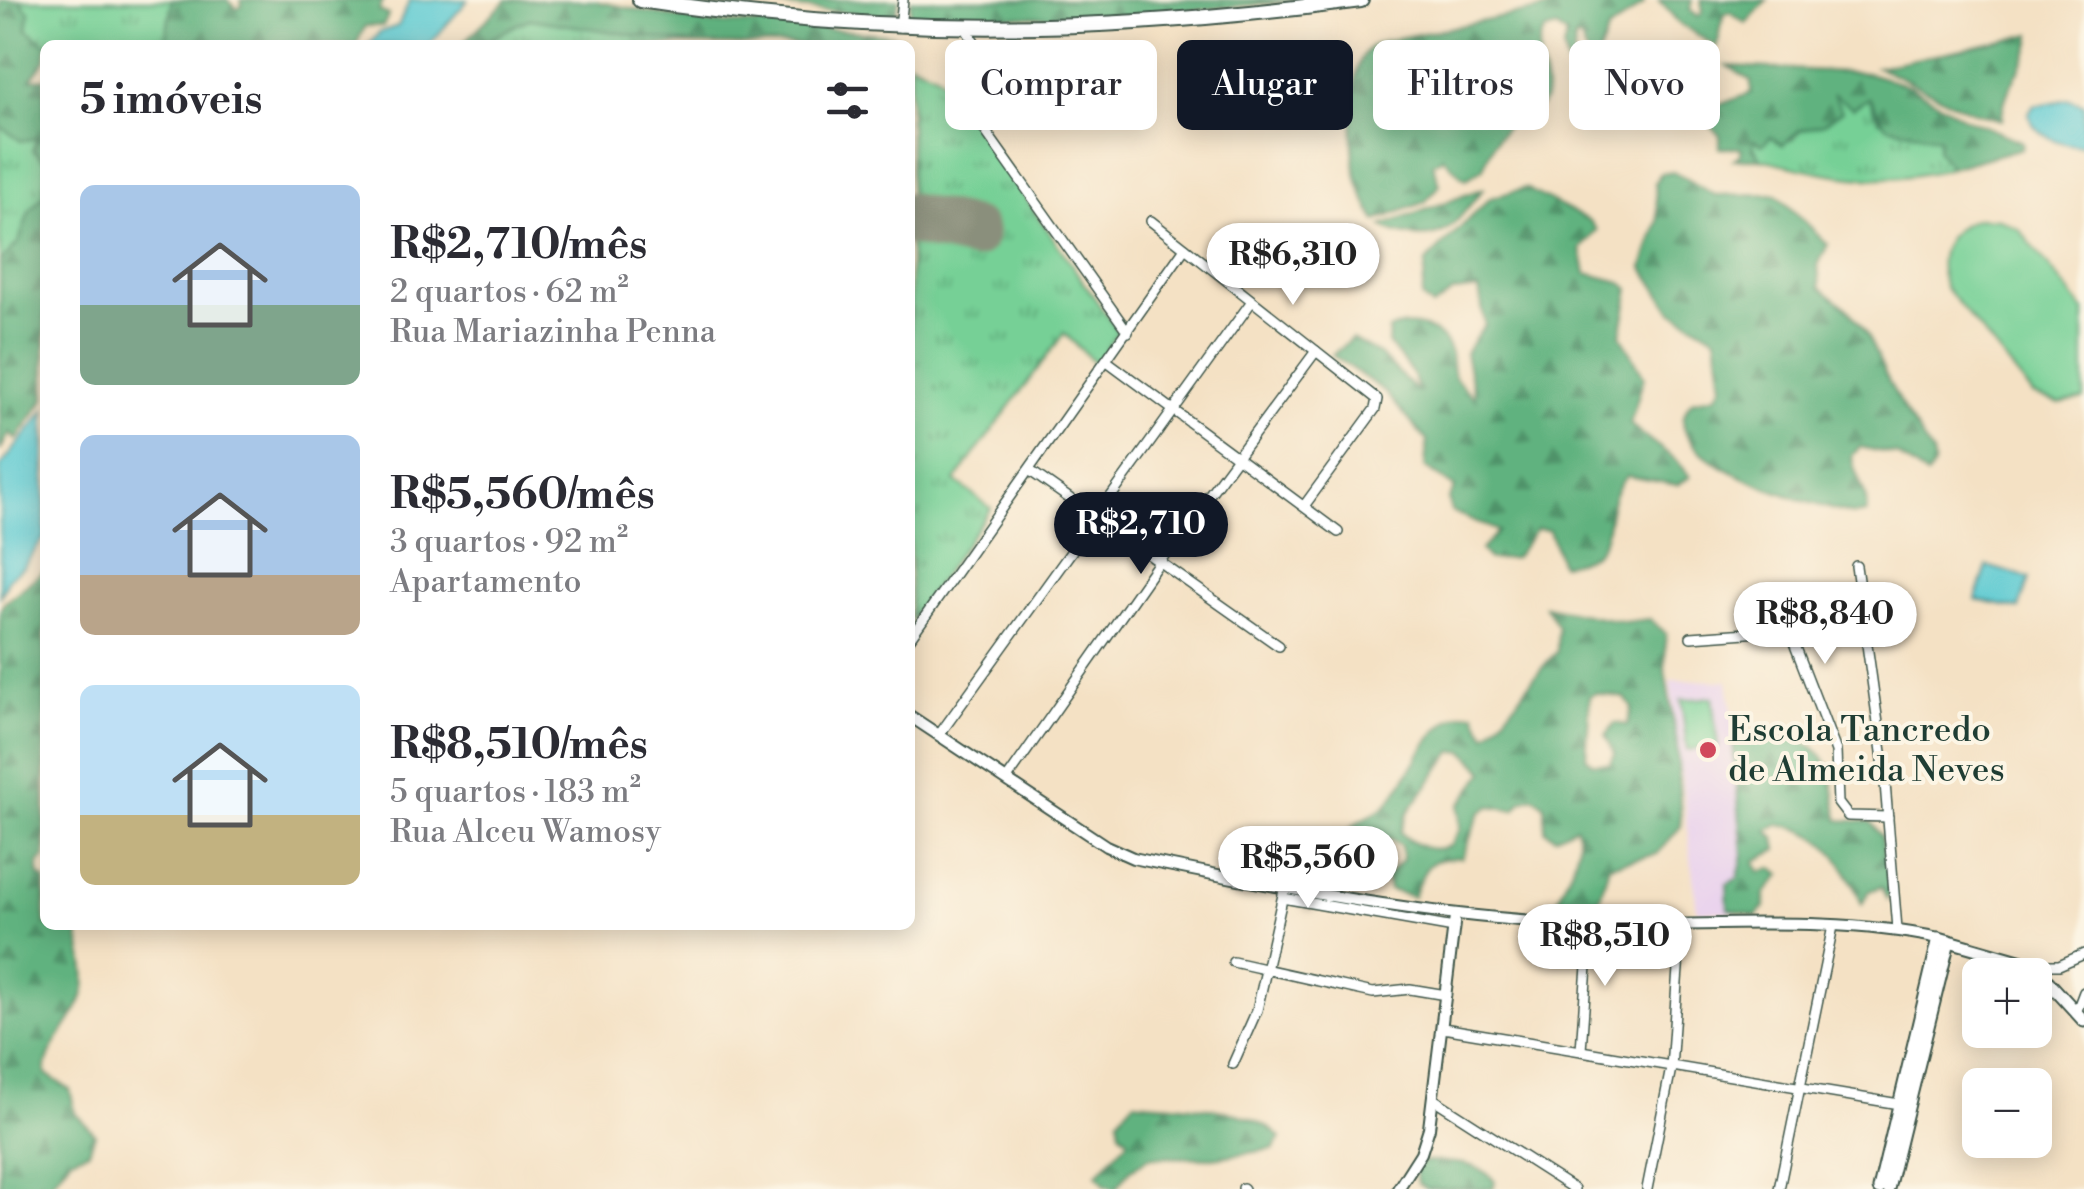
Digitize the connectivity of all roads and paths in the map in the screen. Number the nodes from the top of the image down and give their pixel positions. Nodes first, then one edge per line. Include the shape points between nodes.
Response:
1 (640, 0) edge
2 (902, 0) edge
3 (1361, 0) edge
4 (900, 27) junction
5 (966, 29) junction
6 (1151, 221) dead end
7 (1184, 248) junction
8 (1252, 301) junction
9 (1128, 332) junction
10 (1316, 351) junction
11 (1107, 361) junction
12 (1172, 410) junction
13 (1238, 458) junction
14 (1029, 470) junction
15 (1304, 506) junction
16 (1094, 519) junction
17 (1338, 532) dead end
18 (1158, 564) junction
19 (1856, 566) dead end
20 (915, 631) edge
21 (1692, 637) dead end
22 (1279, 646) dead end
23 (915, 719) edge
24 (939, 735) junction
25 (1006, 780) junction
26 (1888, 817) junction
27 (1284, 892) junction
28 (1455, 922) junction
29 (1590, 924) junction
30 (1680, 926) junction
31 (1833, 926) junction
32 (1897, 929) junction
33 (1944, 940) junction
34 (2084, 954) edge
35 (2006, 958) edge
36 (1233, 962) dead end
37 (2052, 965) edge
38 (1267, 970) junction
39 (2052, 987) edge
40 (2084, 992) edge
41 (1446, 995) junction
42 (2080, 1017) edge
43 (1443, 1028) junction
44 (1581, 1050) junction
45 (1232, 1064) dead end
46 (1671, 1068) junction
47 (1802, 1089) junction
48 (1435, 1100) junction
49 (1903, 1104) junction
50 (1894, 1147) junction
51 (1567, 1187) edge
52 (1398, 1189) edge
53 (1648, 1189) edge
54 (1779, 1189) edge
55 (1878, 1189) edge
56 (1888, 1189) edge

1 - 4 highway
2 - 4 street
3 - 5 highway via 1138,25
4 - 5 highway
5 - 9 street via 985,58 958,82 957,91
6 - 7 street
7 - 8 street
7 - 9 street
8 - 10 street
8 - 12 street
9 - 11 street
10 - 13 street
10 - 15 street via 1377,399
11 - 12 street
11 - 14 street
12 - 13 street
12 - 16 street
13 - 15 street
13 - 18 street
14 - 16 street
14 - 20 street
15 - 17 street
16 - 18 street
16 - 24 street
18 - 22 street
18 - 25 street
19 - 26 street
21 - 26 street via 1775,631 1791,636 1836,751 1838,803 1848,816
23 - 24 street
24 - 25 street
25 - 27 street via 1133,858
26 - 32 street
27 - 28 street
27 - 38 street
28 - 29 street
28 - 41 street
29 - 30 street
29 - 44 street
30 - 31 street
30 - 46 street
31 - 32 street
31 - 47 street
32 - 33 street
33 - 35 main road
33 - 49 main road
34 - 37 street
36 - 38 street
38 - 41 street via 1373,993 1410,989
38 - 45 street
39 - 42 main road
40 - 42 street
41 - 43 street
43 - 44 street
43 - 48 street
44 - 46 street
46 - 47 street
46 - 53 street
47 - 49 street
47 - 54 street
48 - 51 street
48 - 52 street via 1420,1153
49 - 50 main road
50 - 55 main road
50 - 56 main road

